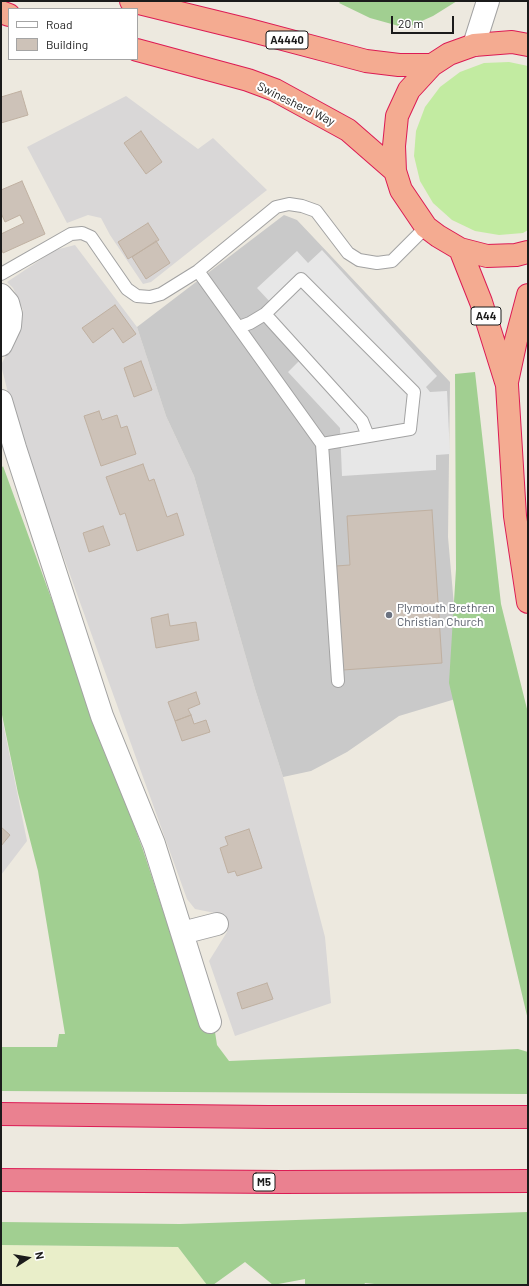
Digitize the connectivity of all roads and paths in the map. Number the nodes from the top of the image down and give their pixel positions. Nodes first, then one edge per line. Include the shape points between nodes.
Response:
1 (131, 1) edge
2 (488, 1) edge
3 (474, 45) junction
4 (528, 45) edge
5 (138, 50) edge
6 (138, 55) edge
7 (432, 64) junction
8 (248, 80) junction
9 (395, 171) junction
10 (426, 227) junction
11 (460, 249) junction
12 (528, 252) edge
13 (198, 271) junction
14 (1, 274) edge
15 (1, 294) edge
16 (528, 295) edge
17 (264, 314) junction
18 (238, 327) junction
19 (1, 346) edge
20 (507, 385) junction
21 (1, 401) edge
22 (368, 436) junction
23 (322, 444) junction
24 (528, 602) edge
25 (338, 681) dead end
26 (217, 924) dead end
27 (182, 933) junction
28 (210, 1022) dead end
29 (1, 1114) edge
30 (528, 1117) edge
31 (1, 1180) edge
32 (528, 1181) edge

1 - 7 highway, A4440 via 366,61 399,65
2 - 3 street
3 - 4 highway via 512,42
3 - 7 highway via 449,54
5 - 8 highway, Swinesherd Way
6 - 8 highway
7 - 9 highway via 409,90 397,116
8 - 9 highway, Swinesherd Way via 291,98 348,130
9 - 10 highway via 400,190
10 - 11 highway
10 - 13 lane via 392,261 366,262 348,253 316,211 289,204 276,207
11 - 12 highway via 487,256
11 - 20 highway, A44 via 481,302
13 - 14 lane via 161,294 137,296 127,289 91,237 82,233 71,234
13 - 18 lane
15 - 19 street via 8,304 10,314 10,326
16 - 20 highway, A44
17 - 18 lane
17 - 22 lane via 362,421
17 - 22 lane via 301,279 414,392 410,429
18 - 23 lane
20 - 24 highway, A44 via 515,516
21 - 27 street via 102,716 154,844
22 - 23 lane
23 - 25 lane
26 - 27 street
27 - 28 street
29 - 30 highway
31 - 32 highway, M5

